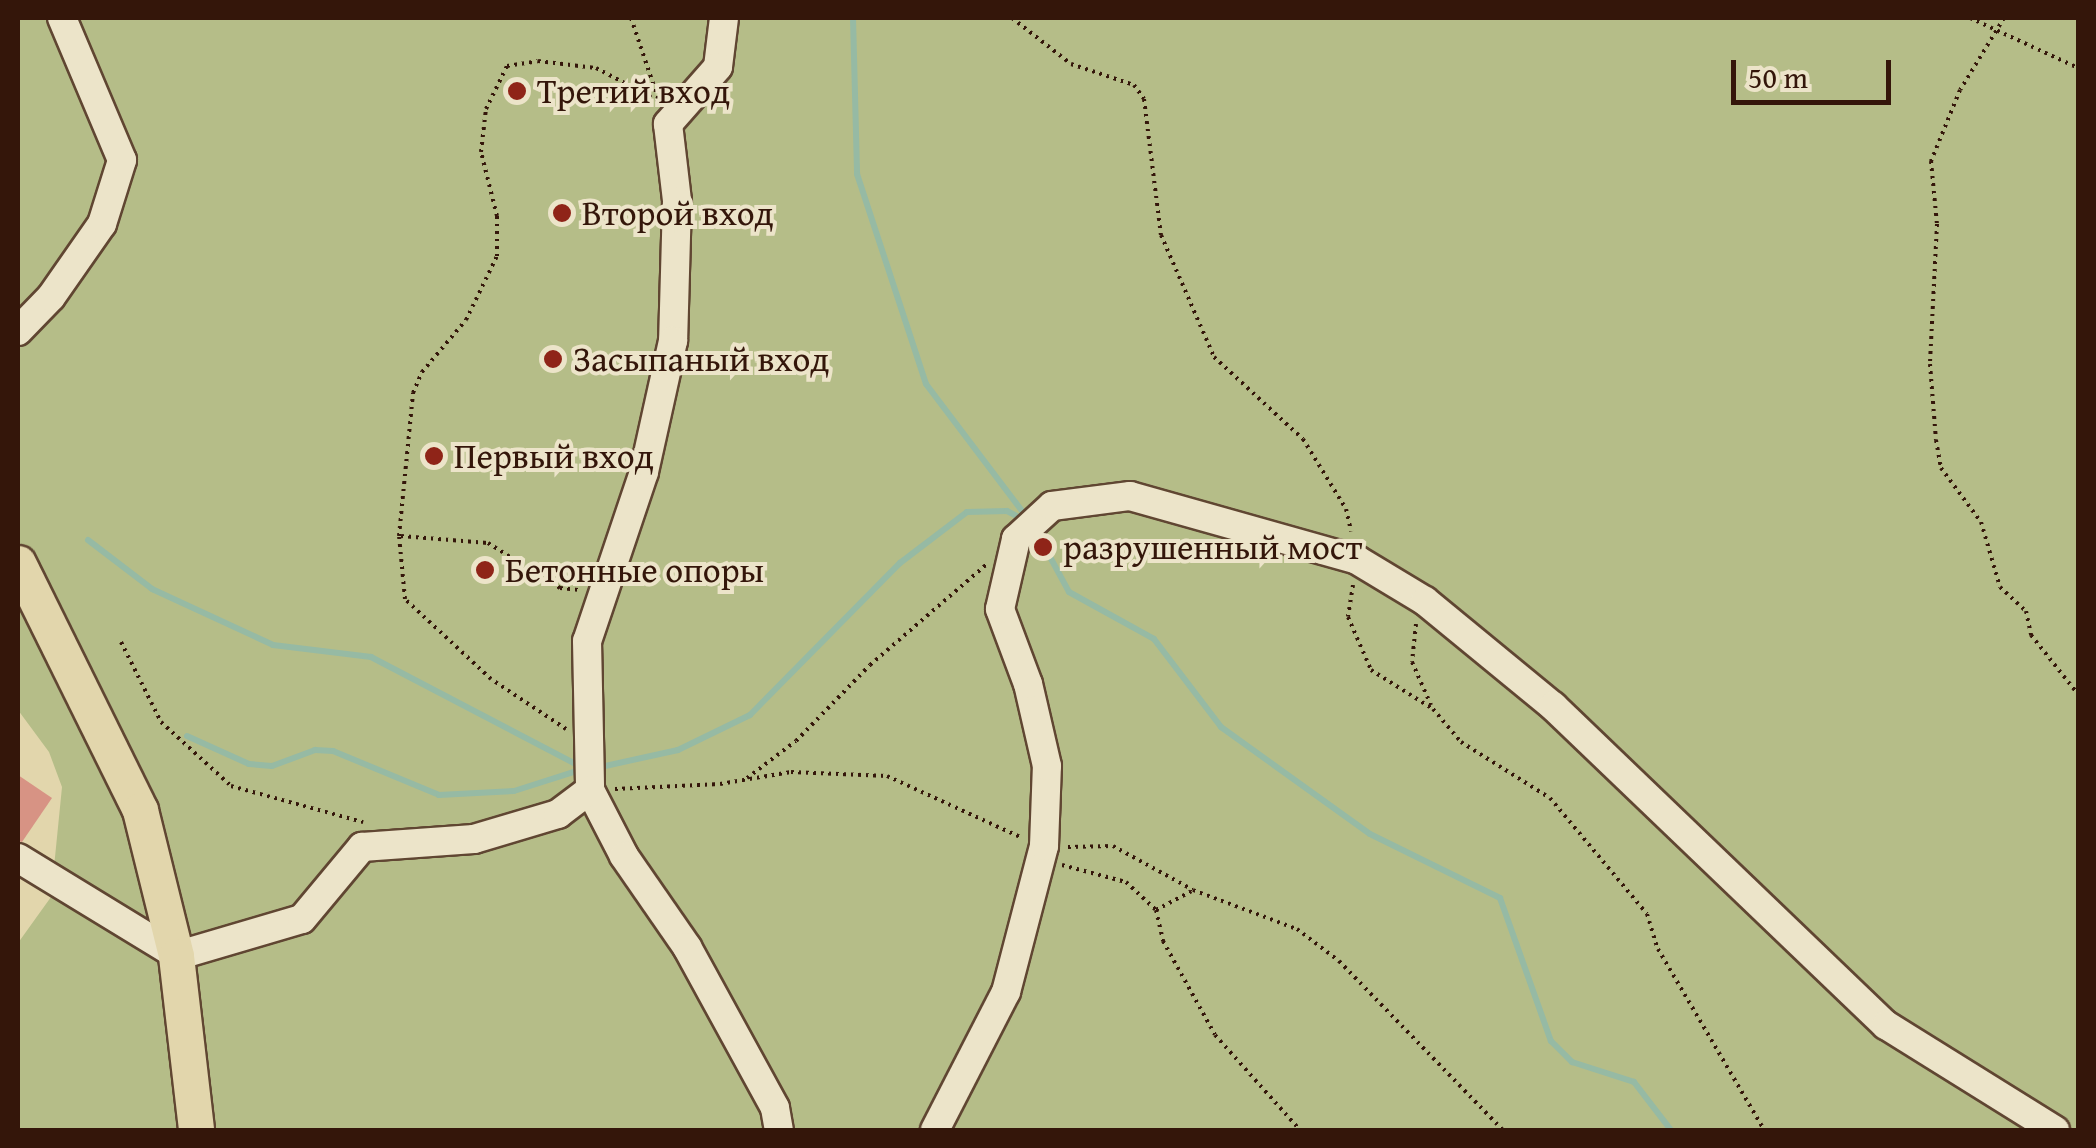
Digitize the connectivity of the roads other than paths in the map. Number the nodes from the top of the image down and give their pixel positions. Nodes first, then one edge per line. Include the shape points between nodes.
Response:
1 (62, 18) edge
2 (724, 18) edge
3 (18, 330) edge
4 (18, 563) edge
5 (590, 790) junction
6 (18, 858) edge
7 (175, 955) junction
8 (196, 1130) edge
9 (779, 1130) edge
10 (935, 1130) edge
11 (2055, 1130) edge

1 - 3 street via 122,160 102,224 52,297
2 - 5 street via 718,67 663,113 677,200 673,341 644,472 587,640
4 - 7 main road via 140,810
5 - 7 street via 558,814 474,839 362,847 302,919
5 - 9 street via 624,856 705,979 775,1108
6 - 7 street
7 - 8 main road
10 - 11 street via 1006,992 1043,854 1048,766 1000,609 1016,540 1052,506 1130,496 1357,560 1426,601 1553,706 1886,1025

